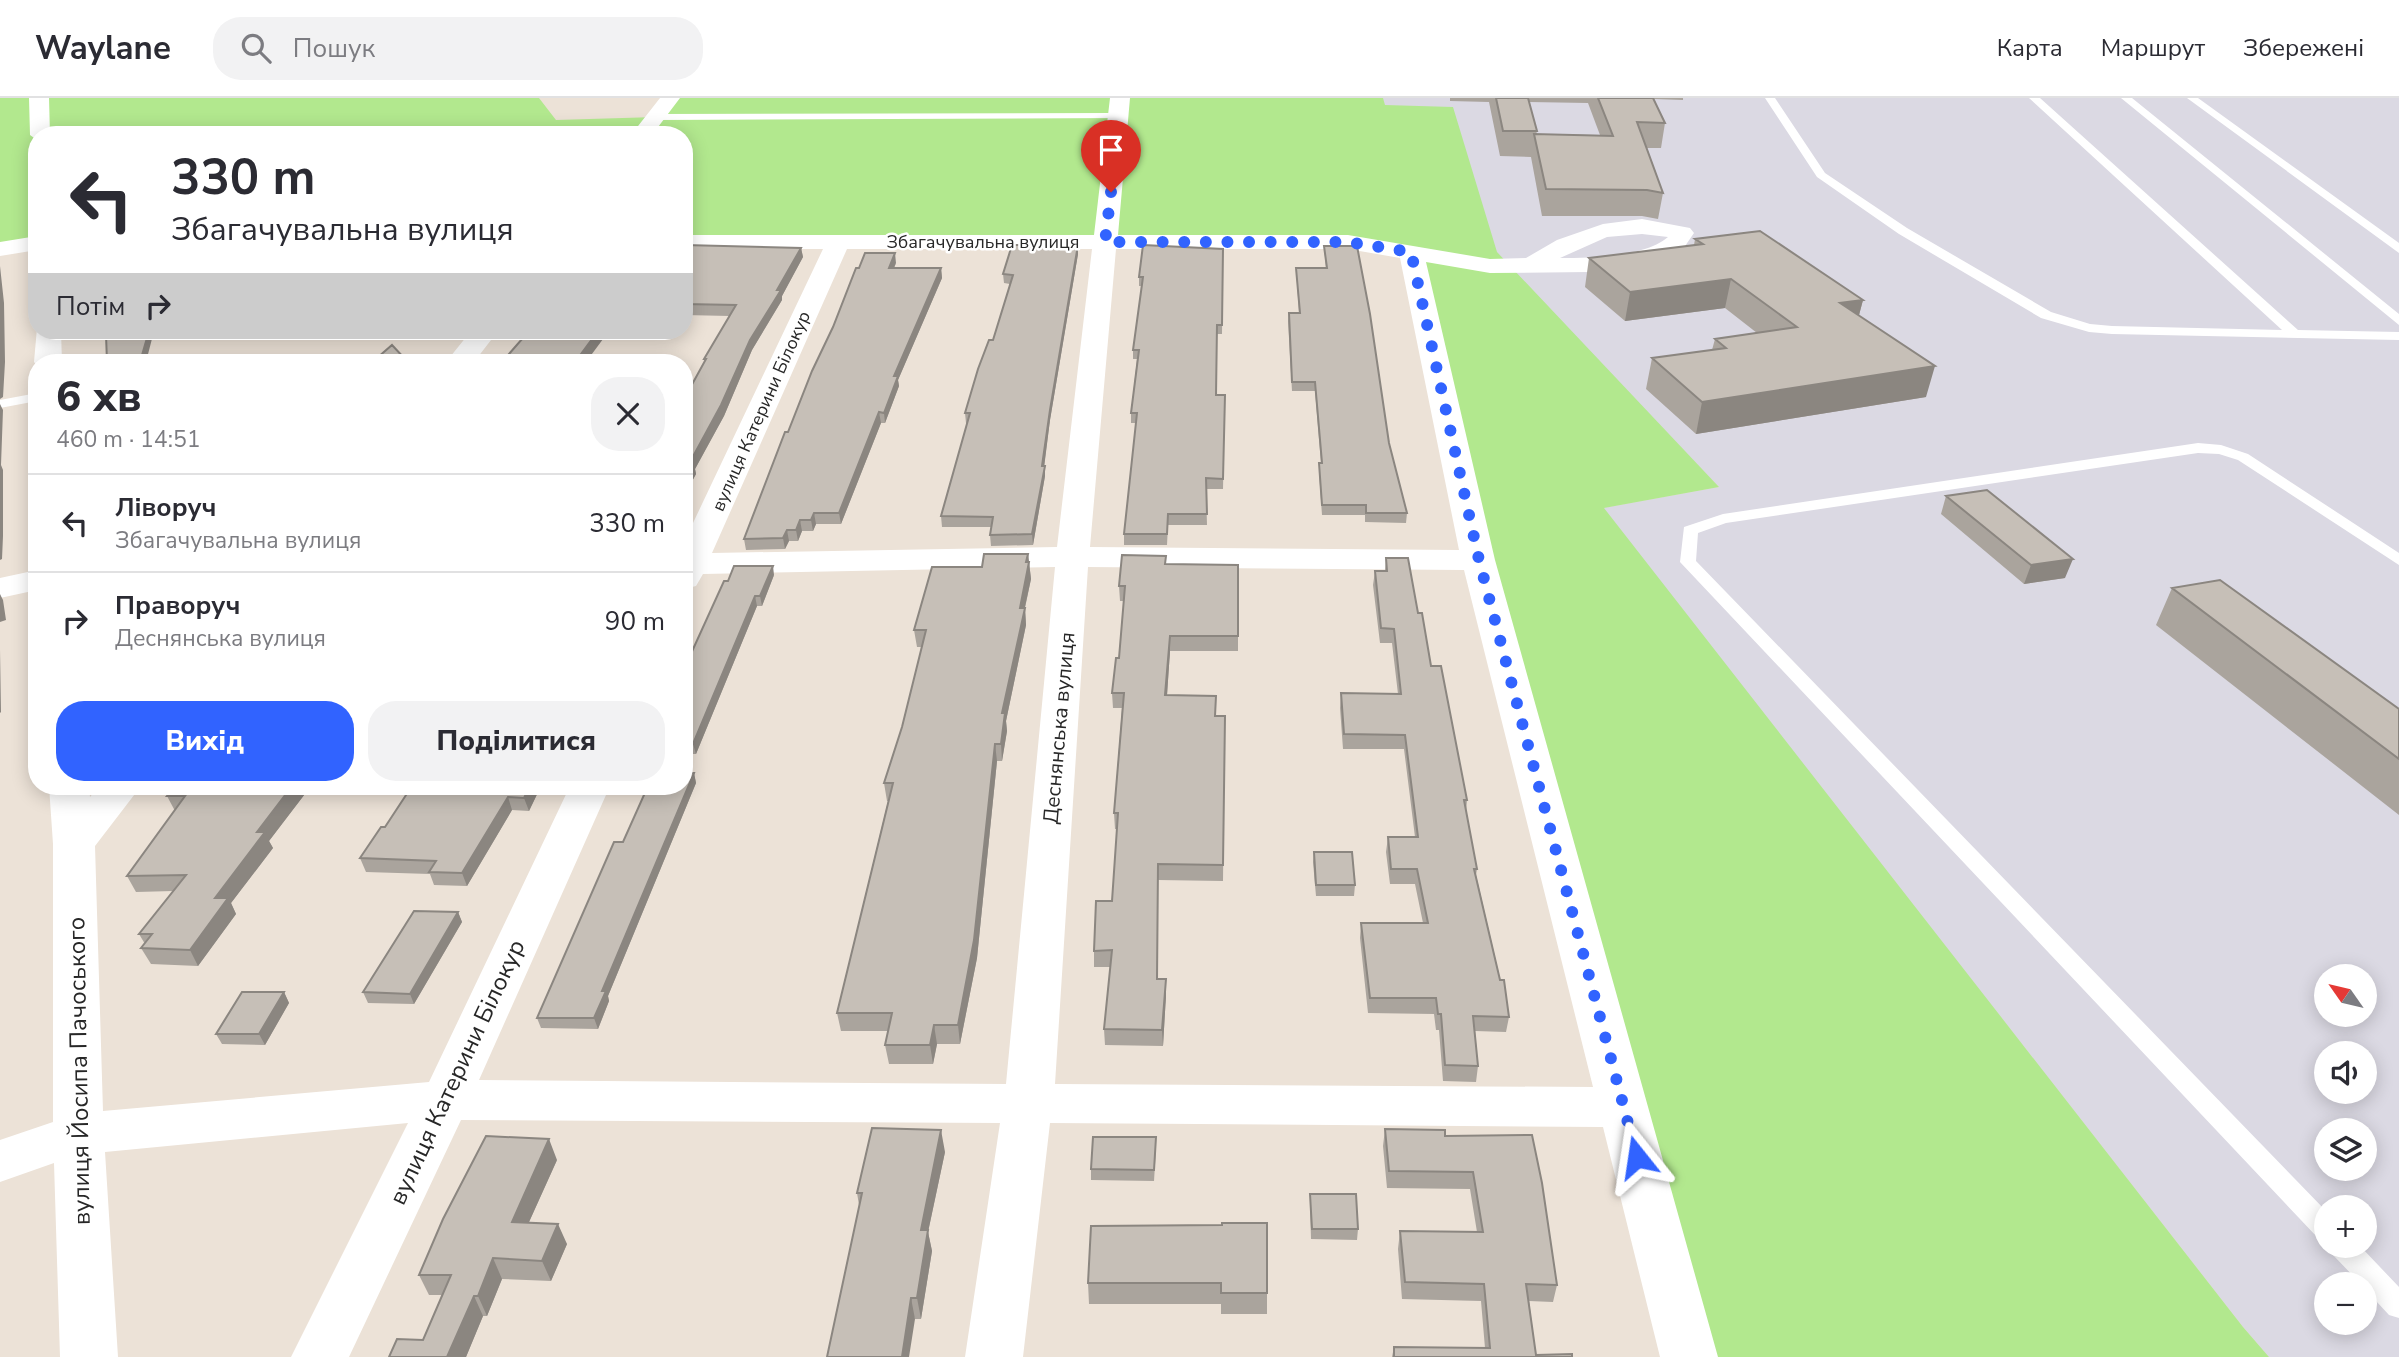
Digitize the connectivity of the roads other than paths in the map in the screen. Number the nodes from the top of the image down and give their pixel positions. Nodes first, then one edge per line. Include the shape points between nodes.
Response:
1 (38, 98) edge
2 (670, 98) edge
3 (1770, 98) edge
4 (2034, 98) edge
5 (2126, 98) edge
6 (2192, 98) edge
7 (1119, 107) edge
8 (655, 117) junction
9 (40, 126) edge
10 (648, 126) edge
11 (693, 242) edge
12 (838, 242) junction
13 (1105, 242) junction
14 (28, 244) edge
15 (0, 249) edge
16 (2399, 249) edge
17 (1411, 252) junction
18 (1531, 266) junction
19 (2399, 321) edge
20 (2295, 334) junction
21 (2399, 336) edge
22 (478, 340) edge
23 (466, 354) edge
24 (28, 399) edge
25 (0, 404) edge
26 (693, 556) edge
27 (1073, 557) junction
28 (1479, 560) junction
29 (2399, 560) edge
30 (693, 569) edge
31 (28, 581) edge
32 (0, 588) edge
33 (70, 795) edge
34 (114, 795) edge
35 (586, 795) edge
36 (74, 844) junction
37 (445, 1100) junction
38 (1028, 1103) junction
39 (1623, 1107) junction
40 (78, 1134) junction
41 (0, 1161) edge
42 (2314, 1216) edge
43 (2353, 1258) edge
44 (2399, 1306) edge
45 (89, 1357) edge
46 (320, 1357) edge
47 (994, 1357) edge
48 (1689, 1357) edge

1 - 9 street
2 - 8 street
3 - 20 lane via 1821,175 1903,231 2046,315 2112,331
4 - 20 lane
5 - 19 lane
6 - 16 lane
7 - 8 lane
7 - 13 street, Деснянська вулиця
8 - 10 street
11 - 12 street, Збагачувальна вулиця
12 - 13 street, Збагачувальна вулиця
12 - 26 street, вулиця Катерини Білокур
13 - 17 street, Збагачувальна вулиця via 1348,242
13 - 27 street, Деснянська вулиця
14 - 15 street
17 - 18 street, Збагачувальна вулиця via 1490,266
17 - 28 street
18 - 18 street, Збагачувальна вулиця via 1589,265 1654,255 1675,244 1682,233 1632,225 1581,238
20 - 21 lane
22 - 23 street
24 - 25 lane
27 - 28 street
27 - 30 street
27 - 38 street, Деснянська вулиця
28 - 39 street
29 - 42 lane via 2243,457 2198,448 1723,519 1690,530 1688,562
31 - 32 street
33 - 36 street, вулиця Йосипа Пачоського
34 - 36 street
35 - 37 street, вулиця Катерини Білокур
36 - 40 street, вулиця Йосипа Пачоського
37 - 38 street
37 - 40 street
37 - 46 street, вулиця Катерини Білокур
38 - 39 street
38 - 47 street, Деснянська вулиця
39 - 48 street
40 - 41 street
40 - 45 street, вулиця Йосипа Пачоського
43 - 44 lane

